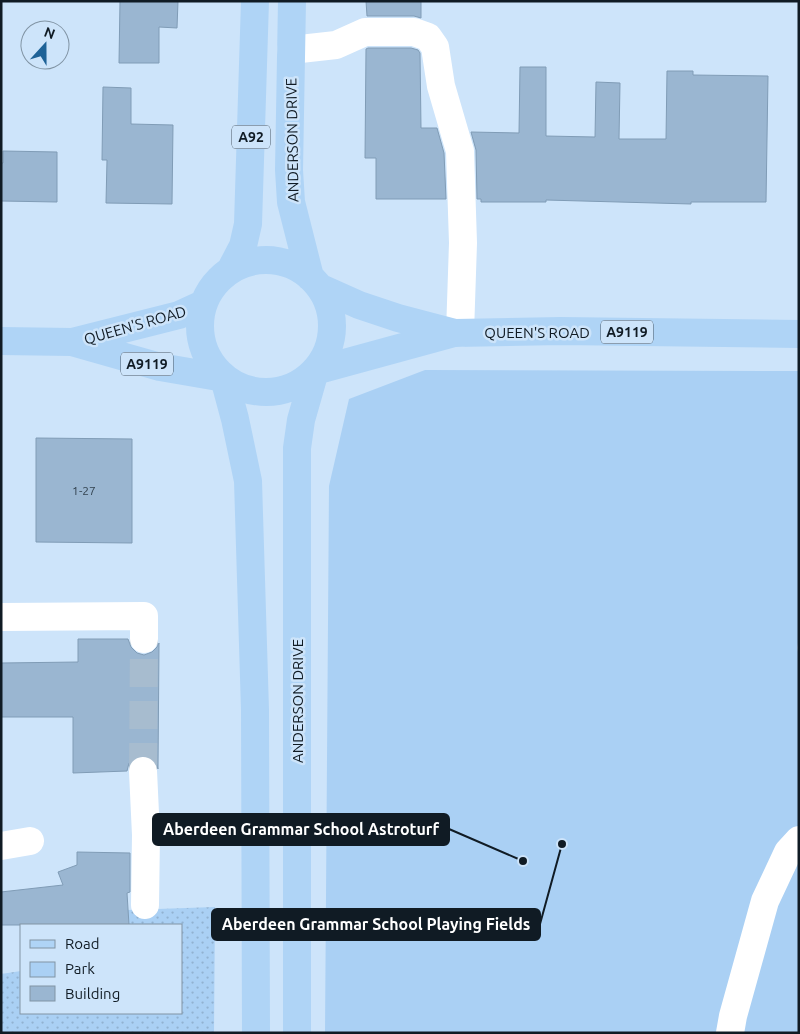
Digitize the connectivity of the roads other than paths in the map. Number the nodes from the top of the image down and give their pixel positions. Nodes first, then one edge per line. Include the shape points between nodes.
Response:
1 (255, 1) edge
2 (292, 1) edge
3 (290, 50) junction
4 (231, 269) junction
5 (316, 282) junction
6 (203, 304) junction
7 (457, 333) junction
8 (799, 334) edge
9 (1, 341) edge
10 (72, 342) junction
11 (315, 371) junction
12 (224, 378) junction
13 (1, 617) edge
14 (144, 639) tunnel mouth
15 (143, 771) tunnel mouth
16 (799, 840) edge
17 (30, 841) dead end
18 (1, 846) edge
19 (145, 906) dead end
20 (256, 1033) edge
21 (297, 1033) edge
22 (730, 1033) edge

1 - 4 main road, A92 via 248,224 243,246
2 - 3 main road, ANDERSON DRIVE / A92
3 - 5 main road, ANDERSON DRIVE / A92 via 291,202
3 - 7 street via 336,45 365,32 414,32 428,37 435,47 441,86 460,150 463,243
4 - 5 main road, A92 via 251,261 272,259 293,265
4 - 6 main road, A92 via 217,280
5 - 7 main road, QUEEN'S ROAD / A9119 via 359,305
5 - 11 main road, A92 via 329,304 332,322 331,340
6 - 10 main road, QUEEN'S ROAD / A9119 via 179,314
6 - 12 main road, A92 via 199,324 202,344 210,362
7 - 8 main road, QUEEN'S ROAD / A9119
7 - 11 main road, QUEEN'S ROAD / A9119
9 - 10 main road, A9119
10 - 12 main road, QUEEN'S ROAD / A9119 via 160,367
11 - 12 main road, A92 via 287,388 261,392 241,388
11 - 21 main road, ANDERSON DRIVE / A92 via 297,448
12 - 20 main road, A92 via 248,481 255,692
13 - 14 street via 144,616
15 - 19 street
16 - 22 street via 788,852 765,901
17 - 18 street

